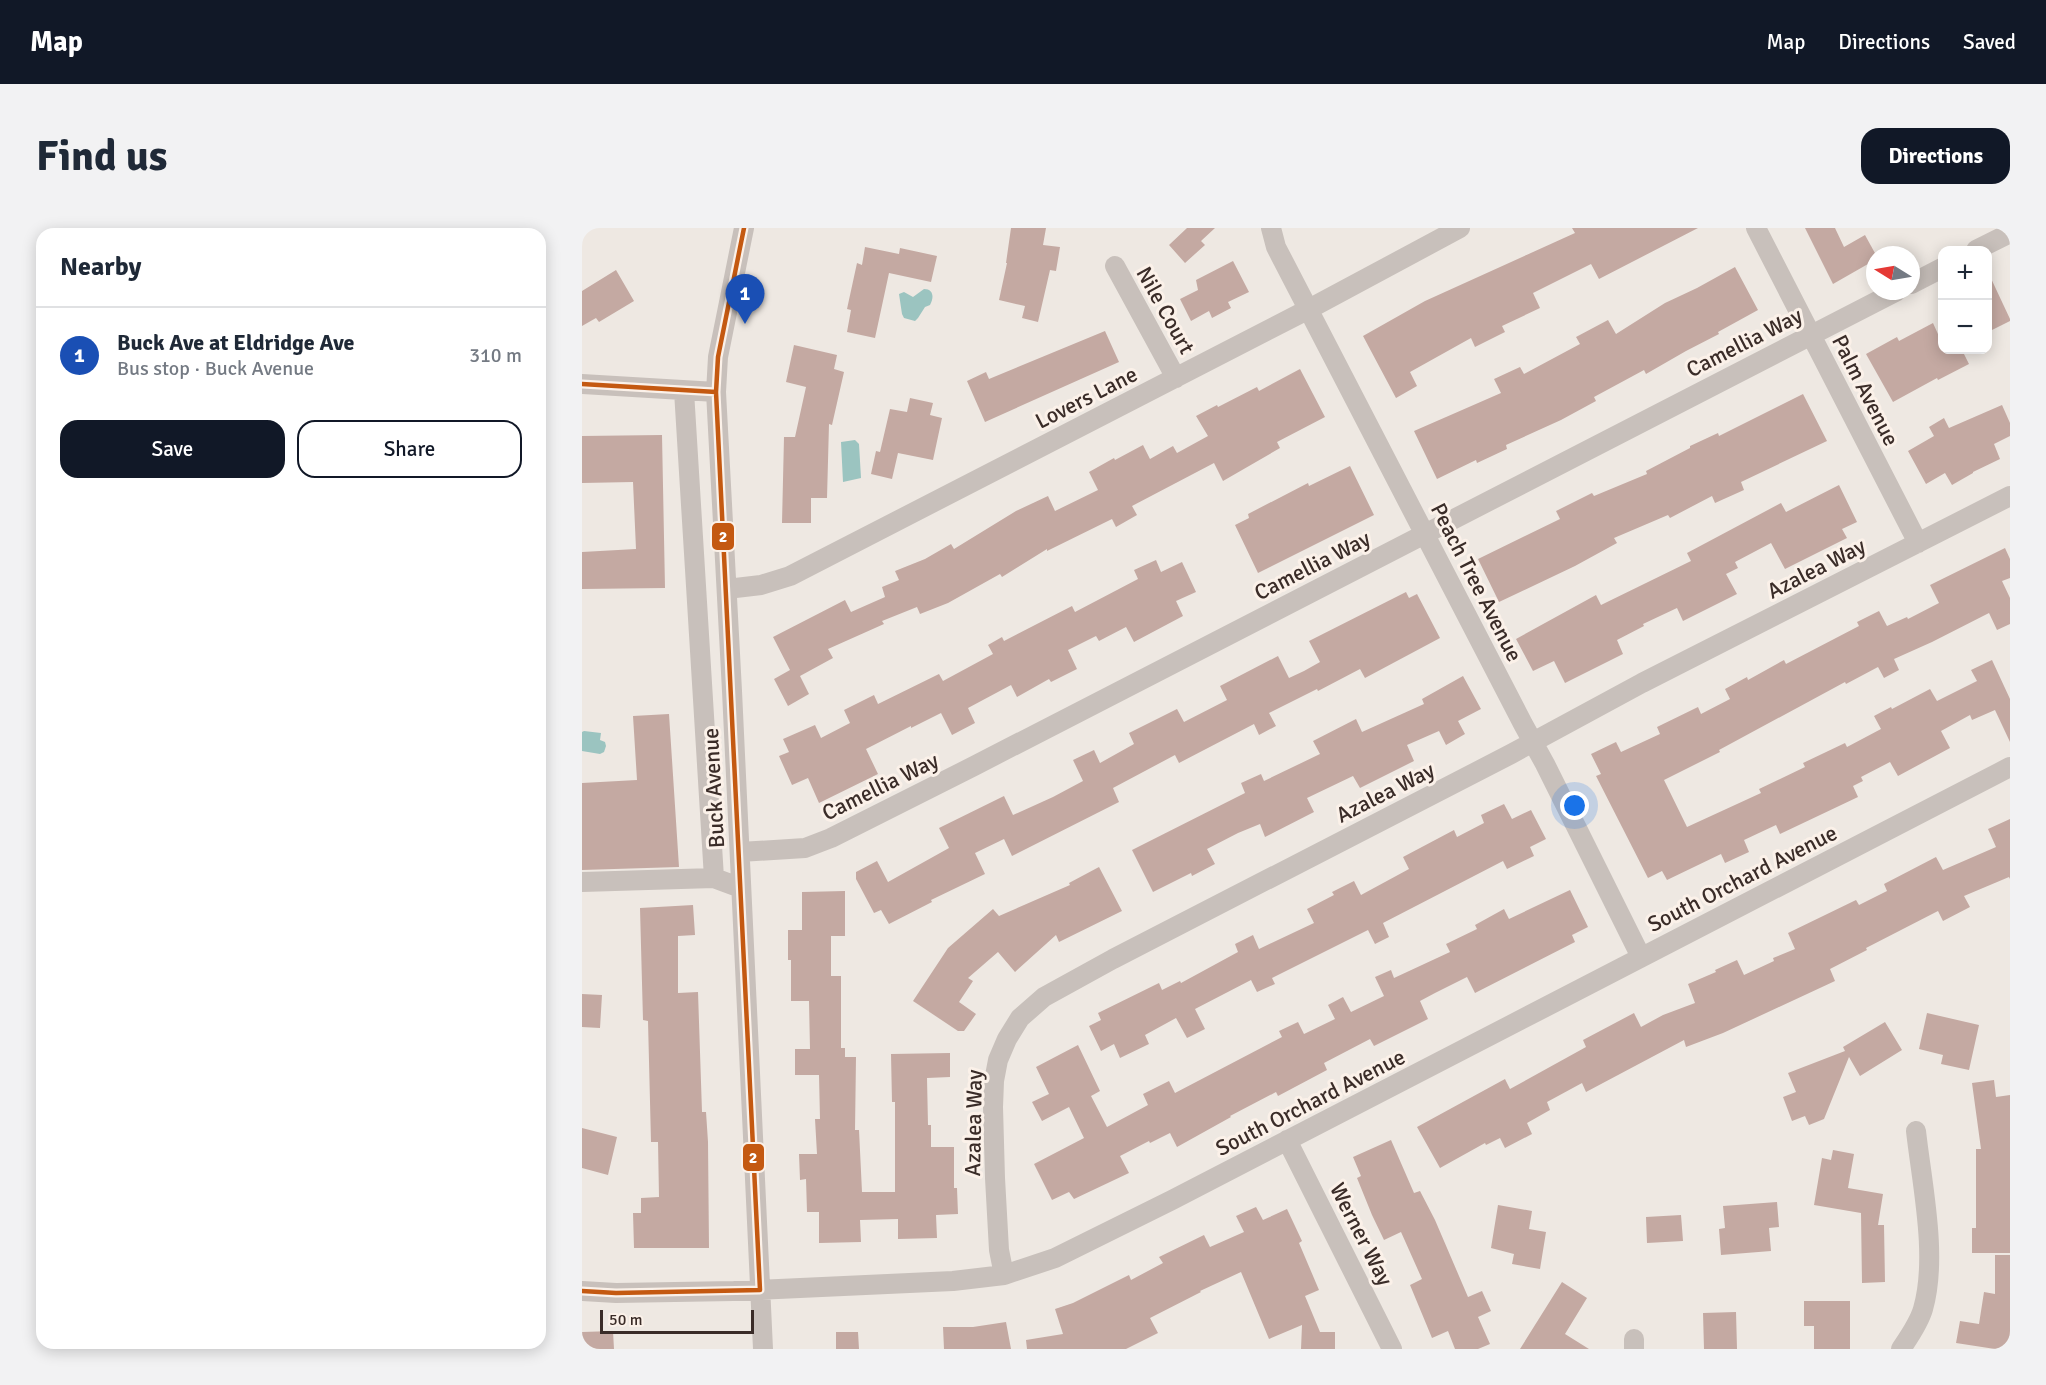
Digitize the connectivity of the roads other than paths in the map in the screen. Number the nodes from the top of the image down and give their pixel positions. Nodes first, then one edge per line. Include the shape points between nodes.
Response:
1 (744, 228) edge
2 (1271, 228) edge
3 (1460, 228) edge
4 (1756, 228) edge
5 (2010, 233) edge
6 (1984, 246) edge
7 (1114, 266) dead end
8 (1938, 270) edge
9 (1920, 279) edge
10 (1879, 300) edge
11 (1309, 309) junction
12 (1811, 335) junction
13 (1176, 378) junction
14 (582, 384) edge
15 (684, 391) junction
16 (716, 392) junction
17 (2010, 496) edge
18 (1425, 533) junction
19 (1918, 543) junction
20 (727, 589) junction
21 (1533, 743) junction
22 (2010, 767) edge
23 (740, 852) junction
24 (714, 878) junction
25 (582, 882) edge
26 (741, 888) junction
27 (1641, 957) junction
28 (1916, 1131) dead end
29 (1287, 1140) junction
30 (1004, 1275) junction
31 (760, 1290) junction
32 (582, 1291) edge
33 (764, 1349) edge
34 (1392, 1349) edge
35 (1901, 1349) edge

1 - 16 street, Buck Avenue via 718,356
2 - 11 street, Peach Tree Avenue via 1276,247
3 - 11 street, Lovers Lane
4 - 12 street, Palm Avenue
5 - 6 street
7 - 13 street, Nile Court
8 - 9 street
10 - 12 street, Camellia Way
11 - 13 street, Lovers Lane
11 - 18 street, Peach Tree Avenue
12 - 18 street, Camellia Way
12 - 19 street, Palm Avenue
13 - 20 street, Lovers Lane via 790,576
14 - 15 street
15 - 16 street
15 - 24 street
16 - 20 street, Buck Avenue
17 - 19 street, Azalea Way
18 - 21 street, Peach Tree Avenue
18 - 23 street, Camellia Way via 831,838 805,848
19 - 21 street, Azalea Way
20 - 23 street, Buck Avenue
21 - 27 street, Peach Tree Avenue
21 - 30 street, Azalea Way via 1113,959 1044,997 1020,1018 998,1060 994,1081 995,1178
22 - 27 street, South Orchard Avenue
23 - 26 street, Buck Avenue
24 - 25 street
24 - 26 street
26 - 31 street, Buck Avenue
27 - 29 street, South Orchard Avenue
28 - 35 street via 1930,1250 1929,1285 1922,1311
29 - 30 street, South Orchard Avenue via 1055,1258
29 - 34 street, Werner Way
30 - 31 street, South Orchard Avenue
31 - 32 street, South Orchard Avenue
31 - 33 street, Buck Avenue

